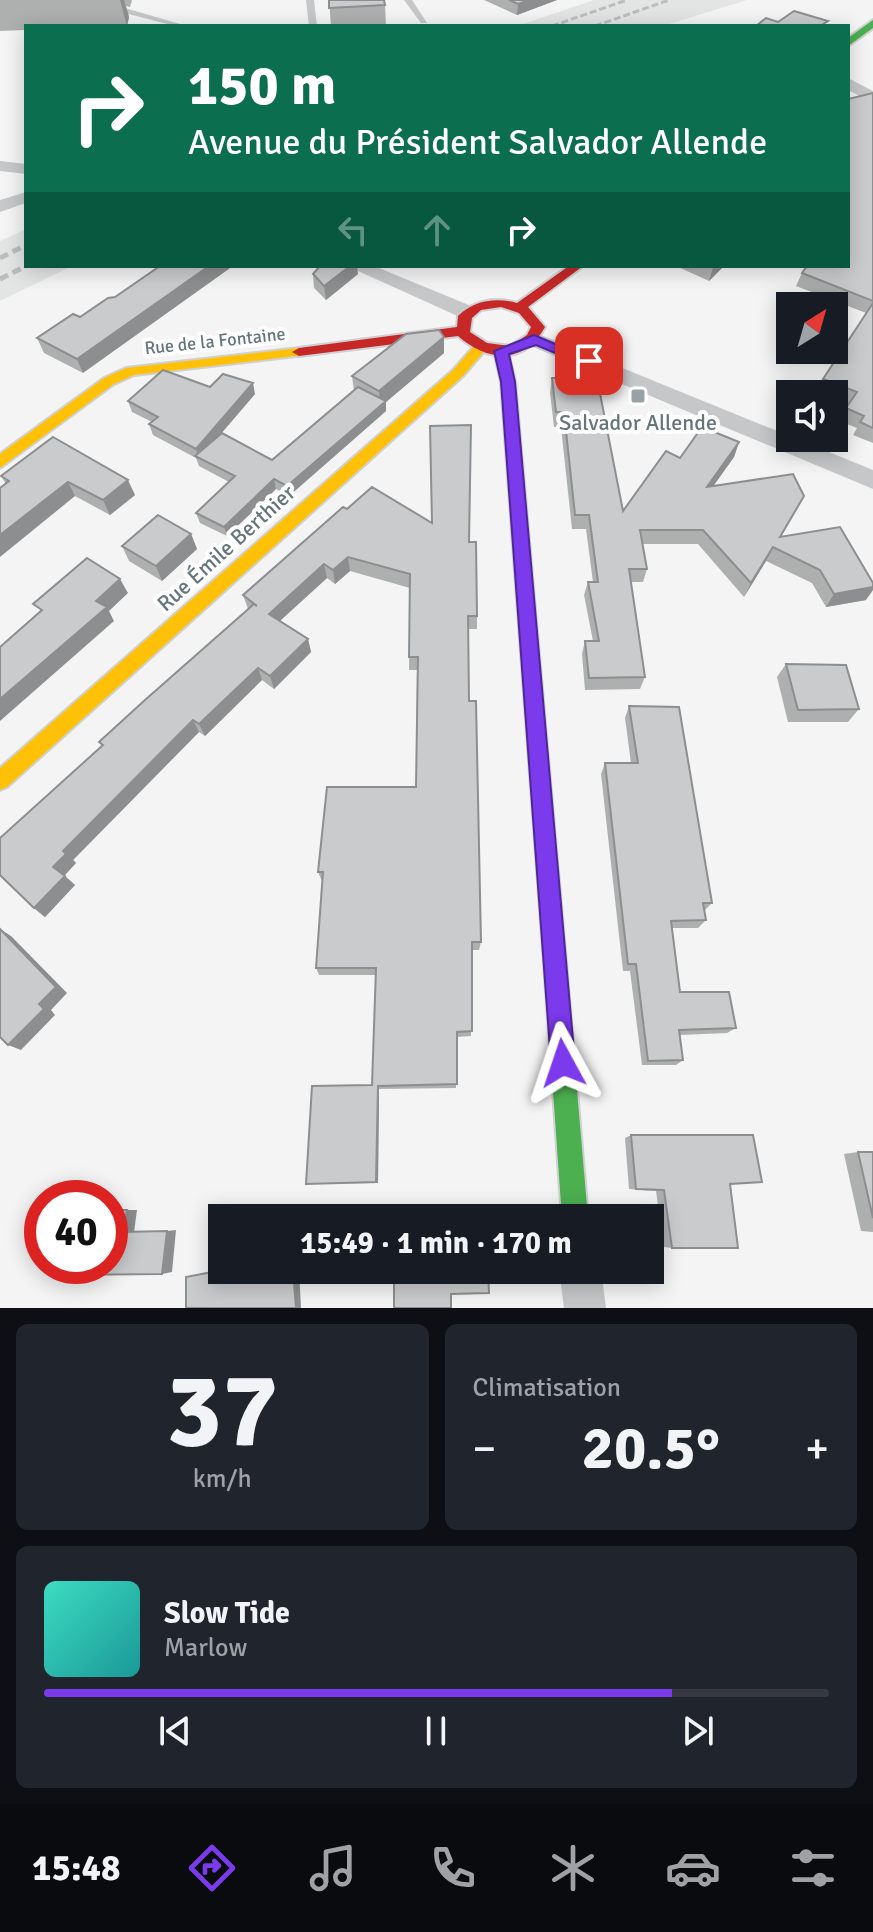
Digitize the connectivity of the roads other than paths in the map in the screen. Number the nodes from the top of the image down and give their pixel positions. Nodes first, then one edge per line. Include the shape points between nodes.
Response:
1 (310, 0) edge
2 (408, 0) edge
3 (92, 6) dead end
4 (148, 16) junction
5 (424, 21) dead end
6 (873, 23) edge
7 (146, 24) edge
8 (176, 24) edge
9 (313, 24) edge
10 (850, 41) edge
11 (850, 84) edge
12 (873, 98) edge
13 (0, 166) edge
14 (24, 169) edge
15 (24, 198) edge
16 (0, 206) edge
17 (361, 268) edge
18 (574, 268) edge
19 (520, 307) junction
20 (466, 322) junction
21 (534, 339) junction
22 (480, 348) junction
23 (501, 351) junction
24 (0, 462) edge
25 (873, 480) edge
26 (0, 781) edge
27 (574, 1204) edge
28 (582, 1284) edge
29 (585, 1308) edge

1 - 9 lane
2 - 5 lane
3 - 4 lane
4 - 7 lane
4 - 8 lane
6 - 10 street
11 - 12 street
13 - 14 street
15 - 16 street
17 - 20 street
18 - 19 street
19 - 20 street via 493,303
19 - 21 street via 537,322
20 - 22 street via 467,339
20 - 24 street, Rue de la Fontaine via 427,338 131,371 109,381
21 - 23 street
21 - 25 street
22 - 23 street
22 - 26 street, Rue Émile Berthier
23 - 27 street via 508,382
28 - 29 street

